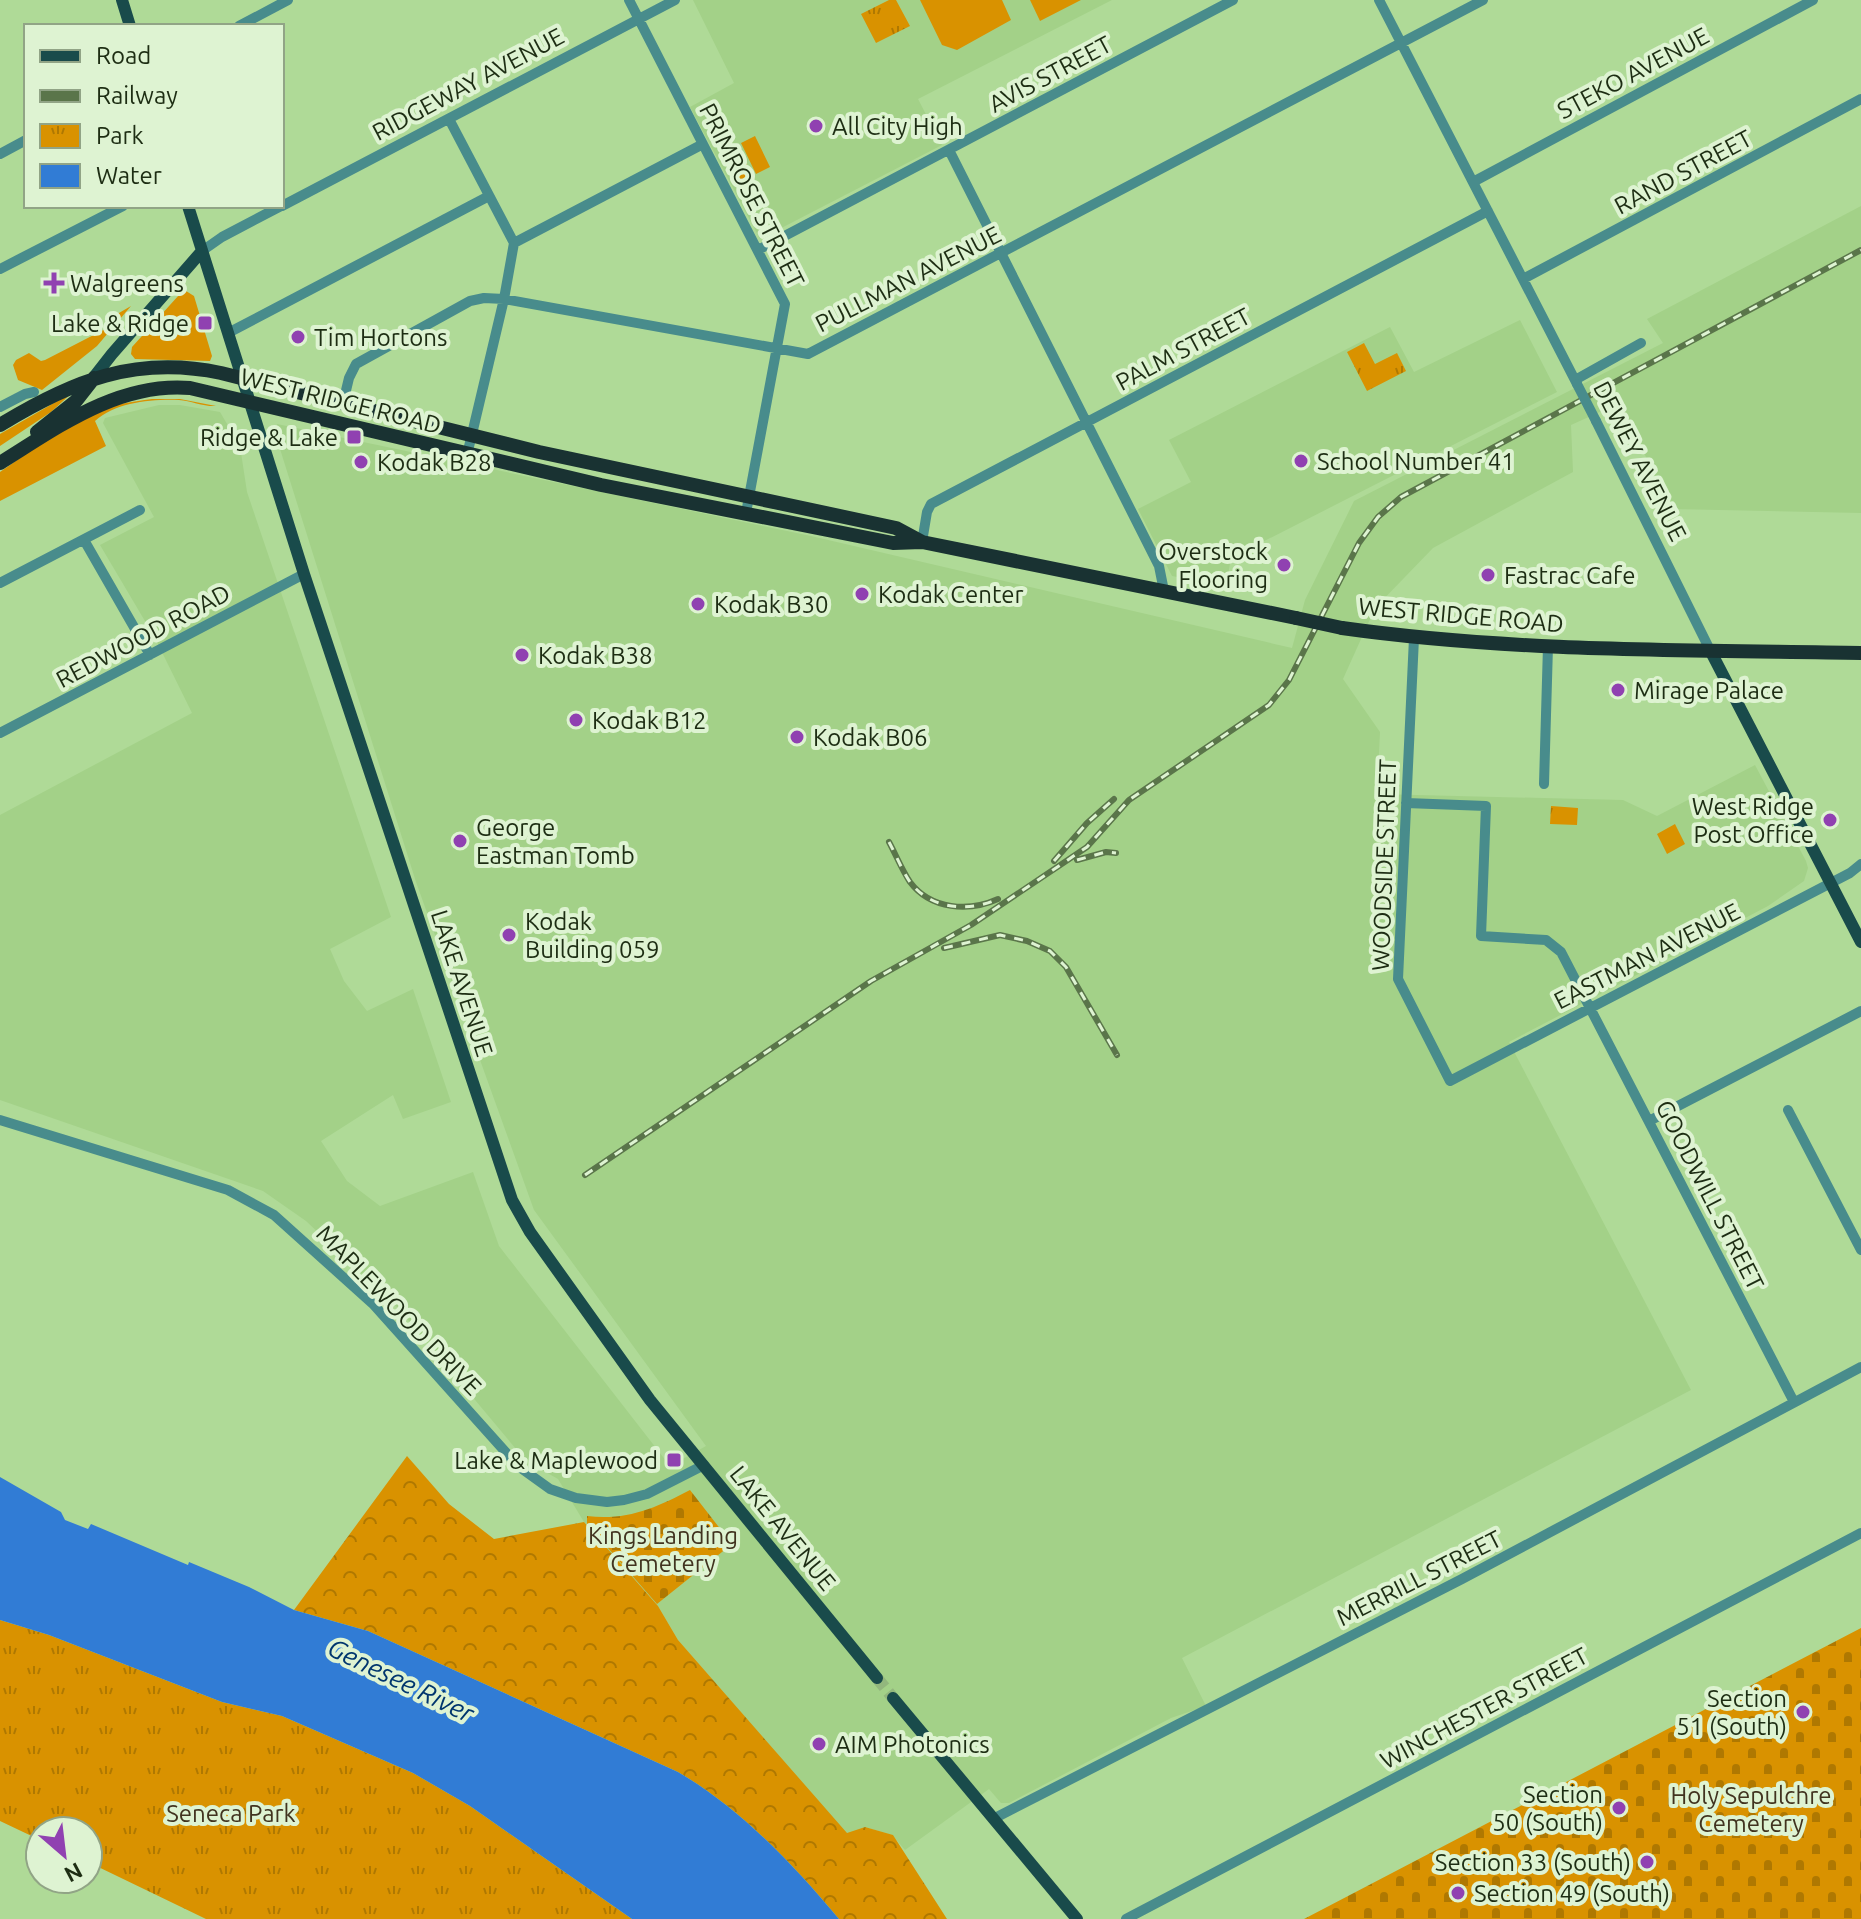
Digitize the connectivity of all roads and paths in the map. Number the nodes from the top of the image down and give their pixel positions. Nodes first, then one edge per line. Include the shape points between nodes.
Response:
1 (122, 0) edge
2 (288, 0) edge
3 (629, 0) edge
4 (675, 0) edge
5 (1233, 0) edge
6 (1379, 0) edge
7 (1483, 0) edge
8 (1813, 0) edge
9 (639, 19) junction
10 (129, 24) edge
11 (243, 24) edge
12 (1401, 43) junction
13 (1861, 99) edge
14 (449, 119) junction
15 (24, 141) edge
16 (703, 144) junction
17 (949, 150) junction
18 (0, 154) edge
19 (1473, 182) junction
20 (489, 196) junction
21 (284, 205) edge
22 (119, 208) edge
23 (189, 208) edge
24 (278, 208) edge
25 (1488, 211) junction
26 (514, 243) junction
27 (758, 250) junction
28 (202, 251) junction
29 (1002, 253) junction
30 (0, 269) edge
31 (1523, 279) junction
32 (504, 299) junction
33 (228, 333) junction
34 (1641, 343) dead end
35 (778, 348) junction
36 (94, 377) junction
37 (243, 378) junction
38 (1576, 382) junction
39 (58, 391) junction
40 (34, 392) joint
41 (250, 402) junction
42 (343, 403) junction
43 (0, 407) edge
44 (1088, 421) junction
45 (0, 425) edge
46 (473, 435) junction
47 (467, 455) junction
48 (0, 461) edge
49 (749, 497) junction
50 (140, 510) dead end
51 (746, 513) junction
52 (84, 540) junction
53 (922, 542) junction
54 (304, 574) junction
55 (0, 583) edge
56 (1164, 591) junction
57 (1414, 638) junction
58 (1548, 646) junction
59 (1710, 650) junction
60 (1861, 653) edge
61 (150, 655) junction
62 (0, 733) edge
63 (1544, 784) dead end
64 (1406, 803) junction
65 (1861, 864) edge
66 (1830, 883) junction
67 (1861, 942) edge
68 (1590, 1007) junction
69 (1861, 1011) edge
70 (1450, 1081) joint
71 (1788, 1110) dead end
72 (0, 1120) edge
73 (1649, 1121) junction
74 (1861, 1250) edge
75 (1861, 1367) edge
76 (1794, 1402) junction
77 (704, 1465) junction
78 (1861, 1533) edge
79 (877, 1678) tunnel mouth
80 (893, 1698) tunnel mouth
81 (993, 1819) junction
82 (1077, 1919) edge
83 (1126, 1919) edge

1 - 10 main road
2 - 11 street
3 - 9 street, PRIMROSE STREET
4 - 9 street, RIDGEWAY AVENUE
5 - 17 street, AVIS STREET
6 - 12 street, DEWEY AVENUE
7 - 12 street, PULLMAN AVENUE
8 - 19 street, STEKO AVENUE
9 - 14 street, RIDGEWAY AVENUE
9 - 16 street, PRIMROSE STREET
12 - 19 street, DEWEY AVENUE
12 - 29 street, PULLMAN AVENUE
13 - 31 street, RAND STREET
14 - 20 street
14 - 21 street, RIDGEWAY AVENUE
15 - 18 street
16 - 26 street
16 - 27 street, PRIMROSE STREET
17 - 27 street, AVIS STREET
17 - 29 street
19 - 25 street, DEWEY AVENUE
20 - 26 street
20 - 33 street
22 - 30 street
23 - 28 main road, LAKE AVENUE
24 - 28 street, RIDGEWAY AVENUE
25 - 31 street, DEWEY AVENUE
25 - 44 street, PALM STREET
26 - 32 street
27 - 35 street, PRIMROSE STREET via 785,304
28 - 33 main road, LAKE AVENUE
28 - 36 main road, RIDGEWAY AVENUE
29 - 35 street, PULLMAN AVENUE via 808,354
29 - 44 street
31 - 38 street, DEWEY AVENUE
32 - 35 street, PULLMAN AVENUE
32 - 42 street, PULLMAN AVENUE via 470,301 368,356 356,364
32 - 46 street
33 - 37 main road, LAKE AVENUE
34 - 38 street
35 - 49 street, PRIMROSE STREET
36 - 37 highway, WEST RIDGE ROAD via 166,366
36 - 39 highway, WEST RIDGE ROAD
36 - 48 highway via 76,401
37 - 41 main road, LAKE AVENUE
37 - 42 highway, WEST RIDGE ROAD
38 - 59 street, DEWEY AVENUE, bridge
39 - 40 highway
39 - 45 highway, WEST RIDGE ROAD
40 - 43 street
41 - 47 highway, WEST RIDGE ROAD
41 - 48 highway, WEST RIDGE ROAD via 182,388 126,394
41 - 54 main road, LAKE AVENUE
42 - 46 highway, WEST RIDGE ROAD
44 - 53 street, PALM STREET via 931,504
44 - 56 street via 1159,566
46 - 47 street
46 - 49 highway, WEST RIDGE ROAD
47 - 51 highway, WEST RIDGE ROAD
49 - 51 street, PRIMROSE STREET
49 - 53 highway, WEST RIDGE ROAD via 896,528
50 - 52 street
51 - 53 highway, WEST RIDGE ROAD via 893,543
52 - 55 street
52 - 61 street
53 - 56 highway, WEST RIDGE ROAD
54 - 61 street, REDWOOD ROAD
54 - 77 main road, LAKE AVENUE via 508,1193 629,1371
56 - 57 highway, WEST RIDGE ROAD, bridge
57 - 58 highway, WEST RIDGE ROAD
57 - 64 street, WOODSIDE STREET
58 - 59 highway, WEST RIDGE ROAD
58 - 63 street
59 - 60 highway, WEST RIDGE ROAD
59 - 66 main road, DEWEY AVENUE
61 - 62 street, REDWOOD ROAD
64 - 68 street, GOODWILL STREET via 1486,806 1481,936 1535,938 1554,945
64 - 70 street, WOODSIDE STREET via 1398,979
65 - 66 street, EASTMAN AVENUE
66 - 67 main road, DEWEY AVENUE
66 - 68 street, EASTMAN AVENUE
68 - 70 street, EASTMAN AVENUE
68 - 73 street, GOODWILL STREET
69 - 73 street
71 - 74 street
72 - 77 street, MAPLEWOOD DRIVE via 228,1190 274,1215 373,1304 518,1466 550,1489 576,1498 624,1500
73 - 76 street, GOODWILL STREET
75 - 76 street, MERRILL STREET
76 - 81 street, MERRILL STREET
77 - 79 main road, LAKE AVENUE
78 - 83 street, WINCHESTER STREET
80 - 81 main road
81 - 82 main road

